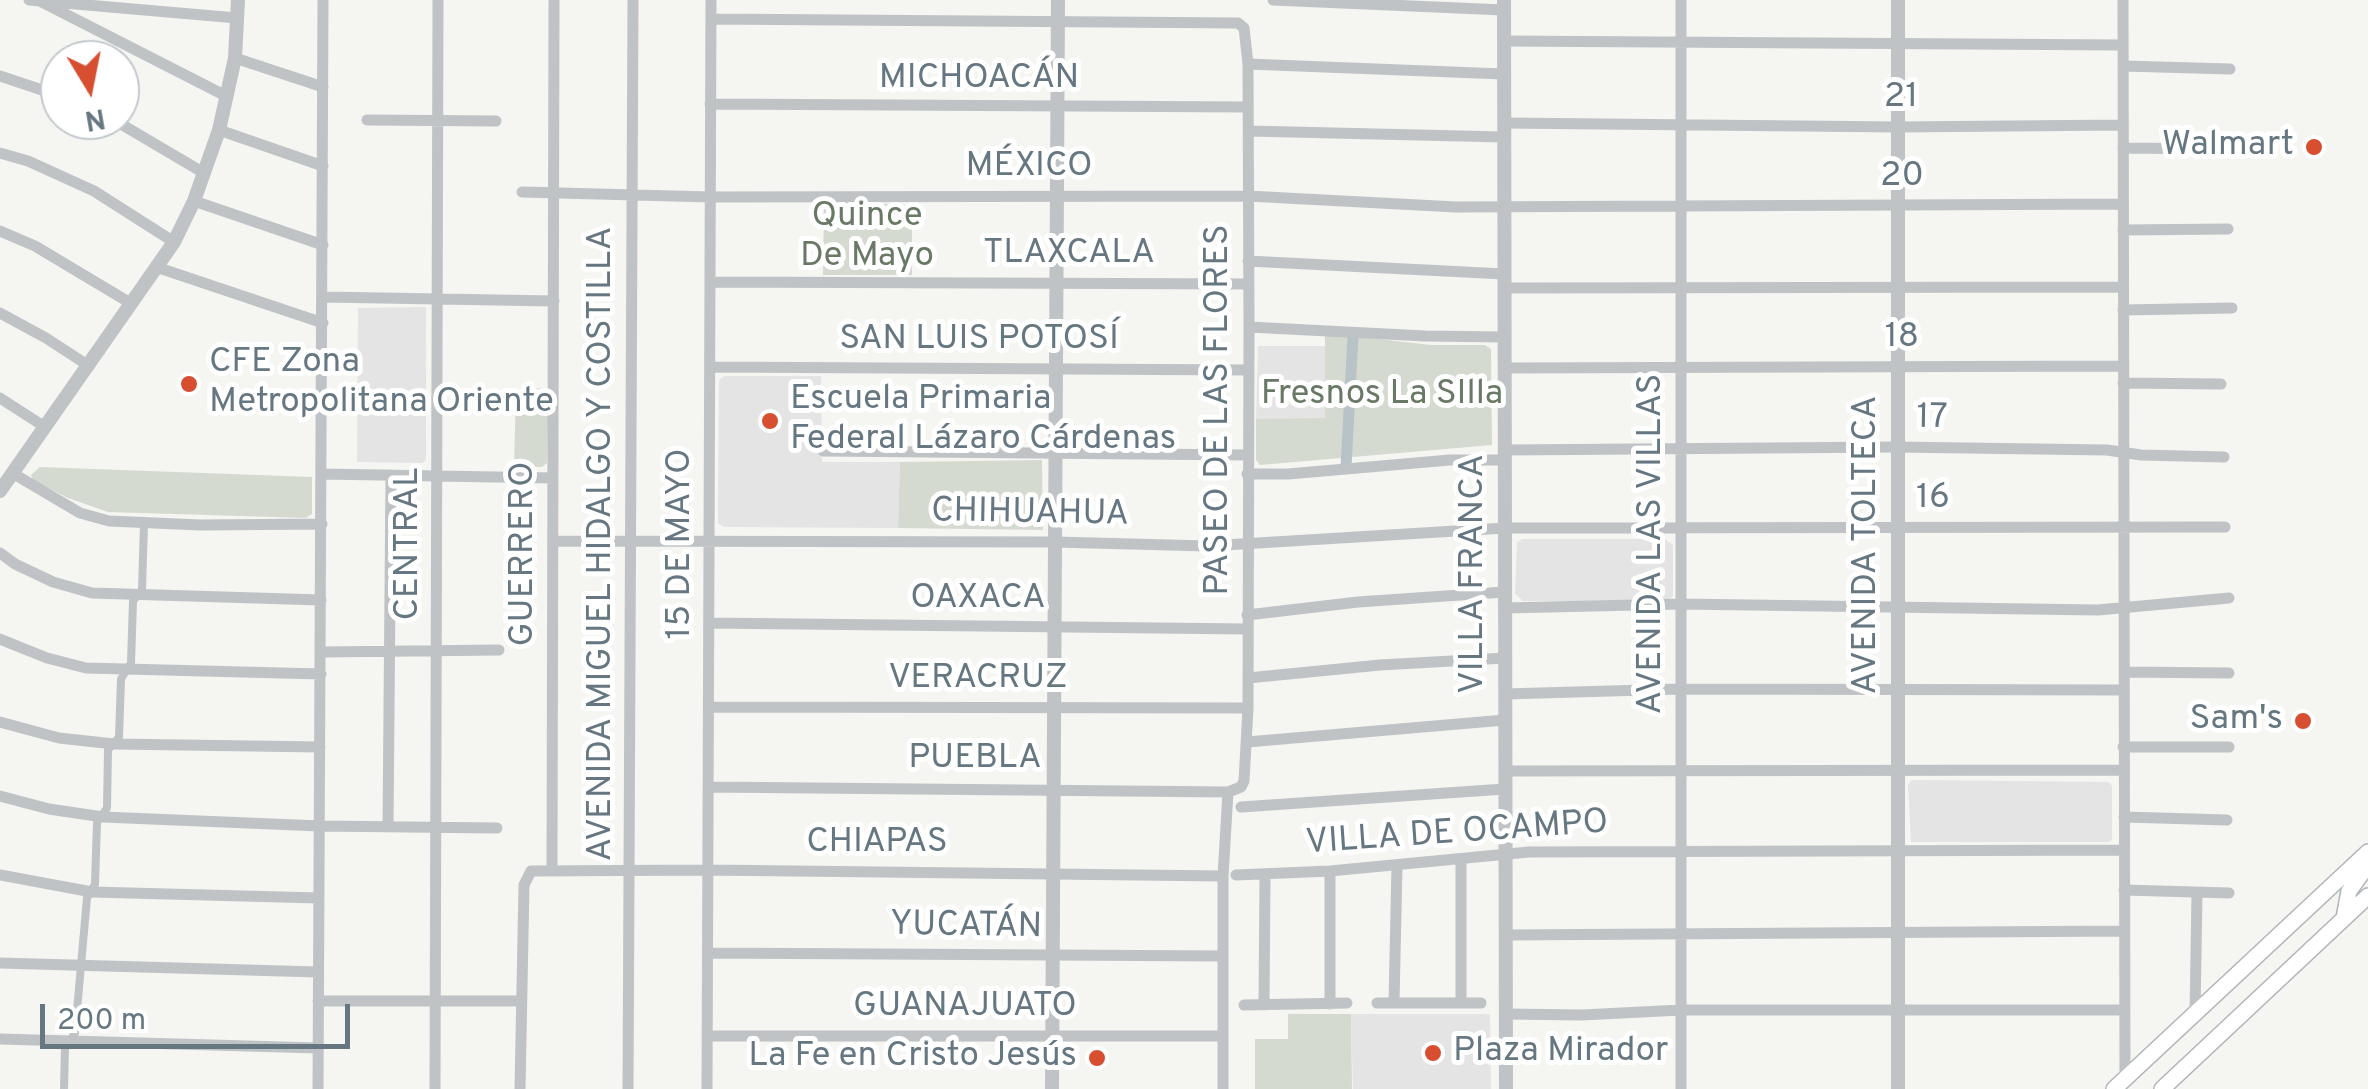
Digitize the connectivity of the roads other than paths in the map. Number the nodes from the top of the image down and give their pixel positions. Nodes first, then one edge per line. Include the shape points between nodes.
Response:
1 (29, 0) edge
2 (238, 0) edge
3 (323, 0) edge
4 (438, 0) edge
5 (554, 0) edge
6 (633, 0) edge
7 (711, 0) edge
8 (1058, 0) edge
9 (1273, 0) edge
10 (1681, 0) edge
11 (1898, 0) edge
12 (2122, 0) edge
13 (40, 1) edge
14 (1504, 5) edge
15 (237, 18) junction
16 (711, 19) junction
17 (1058, 20) junction
18 (1504, 41) junction
19 (1682, 44) junction
20 (1898, 44) junction
21 (2123, 45) junction
22 (235, 58) junction
23 (1248, 64) junction
24 (2122, 66) junction
25 (2230, 70) dead end
26 (1504, 74) junction
27 (0, 76) edge
28 (323, 87) junction
29 (40, 89) edge
30 (226, 96) junction
31 (710, 104) junction
32 (1248, 107) junction
33 (1057, 108) junction
34 (367, 120) dead end
35 (496, 120) dead end
36 (438, 121) junction
37 (1680, 124) junction
38 (2123, 124) junction
39 (1898, 126) junction
40 (219, 130) junction
41 (1504, 130) junction
42 (1248, 131) junction
43 (140, 135) edge
44 (2123, 148) junction
45 (2230, 149) dead end
46 (0, 153) edge
47 (323, 166) junction
48 (204, 173) junction
49 (522, 192) dead end
50 (554, 194) junction
51 (1057, 195) junction
52 (633, 196) junction
53 (1248, 196) junction
54 (711, 197) junction
55 (194, 200) junction
56 (2123, 204) junction
57 (1681, 205) junction
58 (1505, 206) junction
59 (1898, 206) junction
60 (2228, 229) dead end
61 (2123, 230) junction
62 (0, 231) edge
63 (174, 242) junction
64 (323, 245) junction
65 (1248, 261) junction
66 (159, 268) junction
67 (1504, 281) junction
68 (710, 282) junction
69 (1056, 282) junction
70 (1248, 284) junction
71 (1898, 286) junction
72 (1681, 287) junction
73 (2122, 287) junction
74 (324, 298) junction
75 (438, 298) junction
76 (554, 301) junction
77 (132, 304) junction
78 (2232, 308) dead end
79 (2123, 310) junction
80 (0, 314) edge
81 (323, 323) junction
82 (1249, 327) junction
83 (1504, 336) junction
84 (89, 366) junction
85 (1897, 366) junction
86 (2123, 366) junction
87 (710, 367) junction
88 (1055, 368) junction
89 (1504, 368) junction
90 (1681, 368) junction
91 (1248, 370) junction
92 (2123, 383) junction
93 (2222, 384) dead end
94 (0, 398) edge
95 (45, 428) junction
96 (1896, 447) junction
97 (1681, 448) junction
98 (823, 451) dead end
99 (2123, 452) junction
100 (1056, 453) junction
101 (1247, 455) junction
102 (1505, 455) junction
103 (2224, 457) dead end
104 (14, 474) junction
105 (322, 474) junction
106 (1247, 474) junction
107 (391, 475) junction
108 (438, 477) junction
109 (553, 478) junction
110 (0, 491) edge
111 (144, 524) junction
112 (322, 524) junction
113 (2225, 527) dead end
114 (1506, 528) junction
115 (1682, 528) junction
116 (1897, 528) junction
117 (2123, 528) junction
118 (553, 540) junction
119 (630, 540) junction
120 (710, 540) junction
121 (1055, 542) junction
122 (1248, 546) junction
123 (0, 554) edge
124 (137, 596) junction
125 (2229, 598) dead end
126 (322, 600) junction
127 (1504, 600) junction
128 (1682, 604) junction
129 (2124, 606) junction
130 (1898, 608) junction
131 (1247, 615) junction
132 (709, 623) junction
133 (1056, 628) junction
134 (1247, 629) junction
135 (0, 639) edge
136 (499, 650) dead end
137 (390, 651) junction
138 (438, 651) junction
139 (322, 652) junction
140 (1505, 658) junction
141 (125, 670) junction
142 (2124, 672) junction
143 (2230, 673) dead end
144 (321, 674) junction
145 (1248, 678) junction
146 (1680, 689) junction
147 (1898, 690) junction
148 (2124, 690) junction
149 (1505, 694) junction
150 (709, 707) junction
151 (1056, 708) junction
152 (1248, 708) junction
153 (1505, 720) junction
154 (0, 722) edge
155 (1246, 742) junction
156 (114, 744) junction
157 (2123, 746) junction
158 (320, 747) junction
159 (2228, 748) dead end
160 (1681, 770) junction
161 (1898, 770) junction
162 (2124, 770) junction
163 (1505, 771) junction
164 (709, 787) junction
165 (1055, 788) junction
166 (1505, 789) junction
167 (1234, 790) junction
168 (0, 796) edge
169 (1241, 807) dead end
170 (102, 817) junction
171 (2124, 817) junction
172 (2227, 820) dead end
173 (320, 826) junction
174 (388, 827) junction
175 (436, 828) junction
176 (497, 828) dead end
177 (1898, 850) junction
178 (2124, 850) junction
179 (1681, 852) junction
180 (2368, 852) edge
181 (1506, 854) junction
182 (1461, 861) junction
183 (1396, 866) junction
184 (2368, 866) edge
185 (552, 869) junction
186 (629, 870) junction
187 (708, 870) junction
188 (1330, 871) junction
189 (1055, 872) junction
190 (0, 875) edge
191 (1265, 875) junction
192 (1230, 876) junction
193 (2124, 890) junction
194 (92, 892) junction
195 (2197, 894) junction
196 (2229, 894) dead end
197 (2368, 896) edge
198 (320, 898) junction
199 (2344, 918) junction
200 (1898, 931) junction
201 (2124, 931) junction
202 (1681, 934) junction
203 (1506, 935) junction
204 (709, 953) junction
205 (1223, 956) junction
206 (1054, 957) junction
207 (2254, 958) junction
208 (0, 963) edge
209 (79, 967) junction
210 (318, 972) junction
211 (2276, 982) junction
212 (435, 1000) junction
213 (318, 1001) junction
214 (521, 1002) junction
215 (1347, 1003) dead end
216 (1377, 1003) dead end
217 (1461, 1003) junction
218 (1480, 1003) dead end
219 (1330, 1004) junction
220 (1394, 1004) junction
221 (1244, 1005) dead end
222 (1264, 1005) junction
223 (1682, 1010) junction
224 (2124, 1010) junction
225 (1898, 1011) junction
226 (1507, 1014) junction
227 (2195, 1014) junction
228 (1053, 1034) junction
229 (708, 1036) junction
230 (1223, 1036) junction
231 (0, 1040) edge
232 (70, 1042) junction
233 (318, 1048) junction
234 (2119, 1084) edge
235 (64, 1089) edge
236 (318, 1089) edge
237 (435, 1089) edge
238 (520, 1089) edge
239 (628, 1089) edge
240 (707, 1089) edge
241 (1052, 1089) edge
242 (1224, 1089) edge
243 (1506, 1089) edge
244 (1681, 1089) edge
245 (1898, 1089) edge
246 (2162, 1089) edge

1 - 13 street
2 - 15 street
3 - 28 street
4 - 36 street, CENTRAL
5 - 50 street, GUERRERO
6 - 52 street, AVENIDA MIGUEL HIDALGO Y COSTILLA
7 - 16 street, 15 DE MAYO
8 - 17 street
9 - 14 street
10 - 19 street, AVENIDA LAS VILLAS
11 - 20 street, AVENIDA TOLTECA
12 - 21 street
13 - 15 street
13 - 30 street
14 - 18 street, VILLA FRANCA
15 - 22 street
16 - 17 street
16 - 31 street, 15 DE MAYO
17 - 23 street, PASEO DE LAS FLORES via 1232,21 1245,33
17 - 33 street
18 - 19 street
18 - 26 street, VILLA FRANCA
19 - 20 street
19 - 37 street, AVENIDA LAS VILLAS
20 - 21 street
20 - 39 street, AVENIDA TOLTECA
21 - 24 street
22 - 28 street
22 - 30 street
23 - 26 street
23 - 32 street, PASEO DE LAS FLORES
24 - 25 street
24 - 38 street
26 - 41 street, VILLA FRANCA
27 - 29 street
28 - 47 street
30 - 40 street
31 - 33 street, MICHOACÁN
31 - 54 street, 15 DE MAYO
32 - 33 street, MICHOACÁN
32 - 42 street, PASEO DE LAS FLORES
33 - 51 street
34 - 36 street
35 - 36 street
36 - 75 street, CENTRAL
37 - 39 street, 21
37 - 41 street, 21
37 - 57 street, AVENIDA LAS VILLAS
38 - 39 street, 21
38 - 44 street
39 - 59 street, AVENIDA TOLTECA
40 - 47 street
40 - 48 street
41 - 42 street
41 - 58 street, VILLA FRANCA
42 - 53 street, PASEO DE LAS FLORES
43 - 48 street
44 - 45 street
44 - 56 street
46 - 63 street via 94,191
47 - 64 street
48 - 55 street
49 - 50 street, MÉXICO
50 - 52 street, MÉXICO
50 - 76 street, GUERRERO
51 - 53 street, MÉXICO
51 - 54 street, MÉXICO
51 - 69 street
52 - 54 street, MÉXICO
52 - 119 street, AVENIDA MIGUEL HIDALGO Y COSTILLA
53 - 58 street, MÉXICO
53 - 65 street, PASEO DE LAS FLORES
54 - 68 street, 15 DE MAYO
55 - 63 street
55 - 64 street
56 - 59 street, 20
56 - 61 street
57 - 58 street, 20
57 - 59 street, 20
57 - 72 street, AVENIDA LAS VILLAS
58 - 67 street, VILLA FRANCA
59 - 71 street, AVENIDA TOLTECA
60 - 61 street
61 - 73 street
62 - 77 street
63 - 66 street
64 - 74 street
65 - 67 street
65 - 70 street, PASEO DE LAS FLORES
66 - 77 street
66 - 81 street
67 - 72 street
67 - 83 street, VILLA FRANCA
68 - 69 street, TLAXCALA
68 - 87 street, 15 DE MAYO
69 - 70 street, TLAXCALA
69 - 88 street
70 - 82 street, PASEO DE LAS FLORES
71 - 72 street
71 - 73 street
71 - 85 street, AVENIDA TOLTECA
72 - 90 street, AVENIDA LAS VILLAS
73 - 79 street
74 - 75 street
74 - 81 street
75 - 76 street
75 - 108 street, CENTRAL
76 - 109 street, GUERRERO
77 - 84 street
78 - 79 street
79 - 86 street
80 - 84 street
81 - 105 street
82 - 83 street
82 - 91 street, PASEO DE LAS FLORES
83 - 89 street, VILLA FRANCA
84 - 95 street
85 - 86 street, 18
85 - 90 street, 18
85 - 96 street, AVENIDA TOLTECA
86 - 92 street
87 - 88 street, SAN LUIS POTOSÍ
87 - 120 street, 15 DE MAYO
88 - 91 street, SAN LUIS POTOSÍ
88 - 100 street
89 - 90 street, 18
89 - 102 street, VILLA FRANCA
90 - 97 street, AVENIDA LAS VILLAS
91 - 101 street, PASEO DE LAS FLORES
92 - 93 street
92 - 99 street
94 - 95 street
95 - 104 street
96 - 97 street, 17
96 - 99 street, 17
96 - 116 street, AVENIDA TOLTECA
97 - 102 street, 17
97 - 115 street, AVENIDA LAS VILLAS
98 - 100 street
99 - 103 street, 17
99 - 117 street
100 - 101 street
100 - 121 street
101 - 106 street, PASEO DE LAS FLORES
102 - 106 street, 17
102 - 114 street, VILLA FRANCA
104 - 110 street
104 - 111 street via 80,512
105 - 107 street
105 - 112 street
106 - 122 street, PASEO DE LAS FLORES
107 - 108 street
107 - 137 street
108 - 109 street
108 - 138 street, CENTRAL
109 - 118 street, GUERRERO
111 - 112 street
111 - 124 street
112 - 126 street
113 - 117 street, 16
114 - 115 street, 16
114 - 122 street, CHIHUAHUA
114 - 127 street, VILLA FRANCA
115 - 116 street, 16
115 - 128 street, AVENIDA LAS VILLAS
116 - 117 street, 16
116 - 130 street, AVENIDA TOLTECA
117 - 129 street
118 - 119 street, CHIHUAHUA
118 - 185 street, GUERRERO
119 - 120 street, CHIHUAHUA
119 - 186 street, AVENIDA MIGUEL HIDALGO Y COSTILLA
120 - 121 street, CHIHUAHUA
120 - 132 street, 15 DE MAYO
121 - 122 street, CHIHUAHUA
121 - 133 street
122 - 131 street, PASEO DE LAS FLORES
123 - 124 street via 53,582
124 - 126 street
124 - 141 street
125 - 129 street
126 - 139 street
127 - 128 street
127 - 131 street via 1358,602
127 - 140 street, VILLA FRANCA
128 - 130 street
128 - 146 street, AVENIDA LAS VILLAS
129 - 130 street
129 - 142 street
130 - 147 street, AVENIDA TOLTECA
131 - 134 street, PASEO DE LAS FLORES
132 - 133 street, OAXACA
132 - 150 street, 15 DE MAYO
133 - 134 street, OAXACA
133 - 151 street
134 - 145 street, PASEO DE LAS FLORES
135 - 141 street via 66,663
136 - 138 street
137 - 138 street
137 - 139 street
137 - 174 street
138 - 175 street, CENTRAL
139 - 144 street
140 - 145 street
140 - 149 street, VILLA FRANCA
141 - 144 street
141 - 156 street
142 - 143 street
142 - 148 street
144 - 158 street
145 - 152 street, PASEO DE LAS FLORES
146 - 147 street
146 - 149 street
146 - 160 street, AVENIDA LAS VILLAS
147 - 148 street
147 - 161 street, AVENIDA TOLTECA
148 - 157 street
149 - 153 street, VILLA FRANCA
150 - 151 street, VERACRUZ
150 - 164 street, 15 DE MAYO
151 - 152 street, VERACRUZ
151 - 165 street
152 - 155 street, PASEO DE LAS FLORES
153 - 155 street
153 - 163 street, VILLA FRANCA
154 - 156 street
155 - 167 street, PASEO DE LAS FLORES via 1244,781
156 - 158 street
156 - 170 street
157 - 159 street
157 - 162 street
158 - 173 street
160 - 161 street
160 - 163 street
160 - 179 street, AVENIDA LAS VILLAS
161 - 162 street
161 - 177 street, AVENIDA TOLTECA
162 - 171 street
163 - 166 street, VILLA FRANCA
164 - 165 street, PUEBLA
164 - 187 street, 15 DE MAYO
165 - 167 street, PUEBLA
165 - 189 street
166 - 169 street
166 - 181 street, VILLA FRANCA
167 - 192 street, PASEO DE LAS FLORES
168 - 170 street
170 - 173 street
170 - 194 street
171 - 172 street
171 - 178 street
173 - 174 street
173 - 198 street
174 - 175 street
175 - 176 street
175 - 212 street, CENTRAL
177 - 178 street, VILLA DE OCAMPO
177 - 179 street, VILLA DE OCAMPO
177 - 200 street, AVENIDA TOLTECA
178 - 193 street
179 - 181 street, VILLA DE OCAMPO
179 - 202 street, AVENIDA LAS VILLAS
180 - 207 main road
181 - 182 street, VILLA DE OCAMPO
181 - 203 street, VILLA FRANCA
182 - 183 street, VILLA DE OCAMPO
182 - 217 street
183 - 188 street, VILLA DE OCAMPO
183 - 220 street
184 - 199 main road via 2350,891
185 - 186 street, CHIAPAS
185 - 214 street, CHIAPAS via 531,872 524,885
186 - 187 street, CHIAPAS
186 - 239 street, AVENIDA MIGUEL HIDALGO Y COSTILLA
187 - 189 street, CHIAPAS
187 - 204 street, 15 DE MAYO
188 - 191 street, VILLA DE OCAMPO
188 - 219 street
189 - 192 street, CHIAPAS
189 - 206 street
190 - 194 street
191 - 192 street, VILLA DE OCAMPO
191 - 222 street
192 - 205 street, PASEO DE LAS FLORES
193 - 195 street
193 - 201 street
194 - 198 street
194 - 209 street
195 - 196 street
195 - 227 street
197 - 199 main road
198 - 210 street
199 - 211 main road
200 - 201 street
200 - 202 street
200 - 225 street, AVENIDA TOLTECA
201 - 224 street
202 - 203 street
202 - 223 street, AVENIDA LAS VILLAS
203 - 226 street, VILLA FRANCA
204 - 206 street, YUCATÁN
204 - 229 street, 15 DE MAYO
205 - 206 street, YUCATÁN
205 - 230 street, PASEO DE LAS FLORES
206 - 228 street
207 - 211 main road
207 - 227 main road
208 - 209 street
209 - 210 street
209 - 232 street
210 - 213 street
211 - 246 main road
212 - 213 street
212 - 214 street
212 - 237 street, CENTRAL
213 - 233 street
214 - 238 street
215 - 219 street
216 - 220 street
217 - 218 street
217 - 220 street
219 - 222 street
221 - 222 street
223 - 225 street
223 - 226 street
223 - 244 street, AVENIDA LAS VILLAS
224 - 225 street
224 - 234 street
225 - 245 street, AVENIDA TOLTECA
226 - 243 street, VILLA FRANCA
227 - 234 main road
228 - 229 street, GUANAJUATO
228 - 230 street, GUANAJUATO
228 - 241 street
229 - 240 street, 15 DE MAYO
230 - 242 street, PASEO DE LAS FLORES
231 - 232 street
232 - 233 street
232 - 235 street
233 - 236 street

